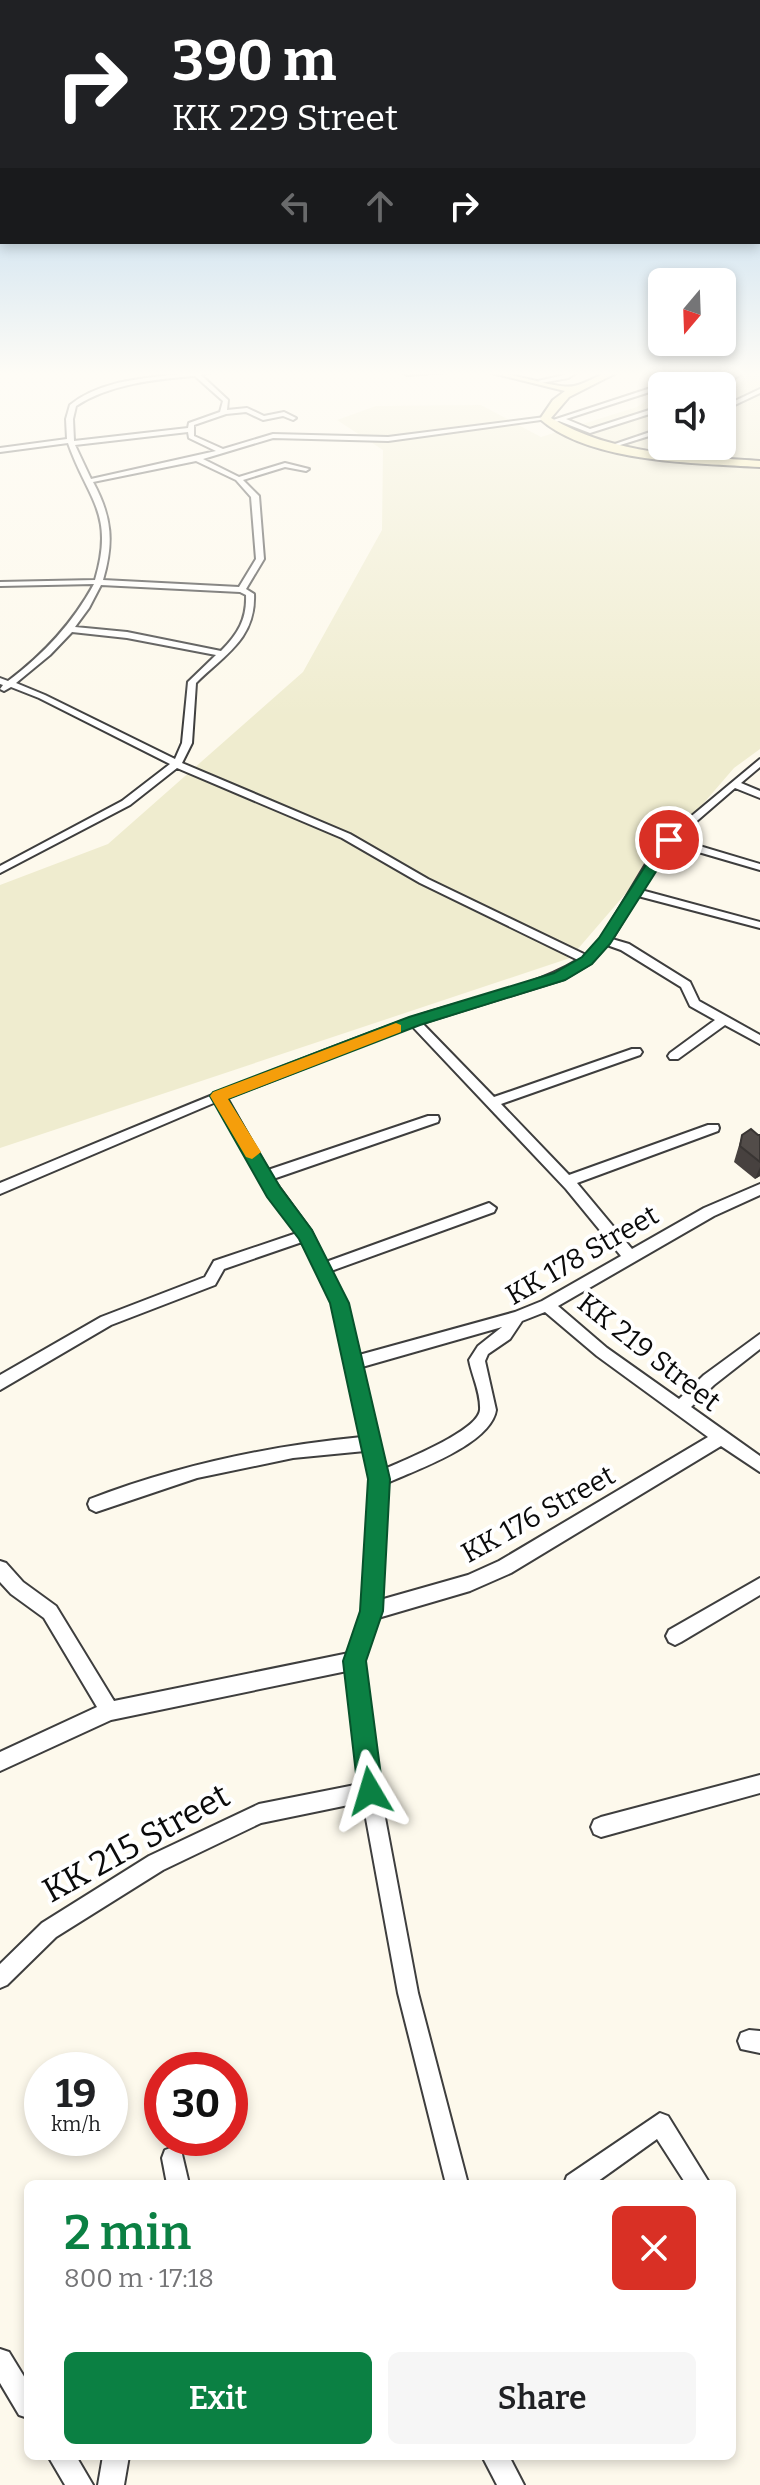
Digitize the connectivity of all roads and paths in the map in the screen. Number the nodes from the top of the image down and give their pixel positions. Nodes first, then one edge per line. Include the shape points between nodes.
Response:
1 (91, 486) edge
2 (245, 486) edge
3 (99, 582) junction
4 (0, 584) edge
5 (241, 590) junction
6 (69, 629) junction
7 (224, 654) junction
8 (3, 685) edge
9 (178, 762) junction
10 (760, 762) edge
11 (734, 784) junction
12 (760, 795) edge
13 (669, 840) junction
14 (760, 867) edge
15 (0, 870) edge
16 (636, 892) junction
17 (760, 925) edge
18 (605, 941) junction
19 (587, 960) junction
20 (724, 1020) junction
21 (414, 1021) junction
22 (760, 1040) edge
23 (636, 1052) dead end
24 (674, 1056) dead end
25 (219, 1096) junction
26 (494, 1102) junction
27 (433, 1119) dead end
28 (713, 1128) dead end
29 (266, 1176) junction
30 (567, 1181) junction
31 (0, 1189) edge
32 (760, 1189) edge
33 (489, 1208) dead end
34 (306, 1235) junction
35 (631, 1258) junction
36 (322, 1269) junction
37 (547, 1305) junction
38 (517, 1317) junction
39 (760, 1340) edge
40 (353, 1363) junction
41 (0, 1383) edge
42 (679, 1409) junction
43 (720, 1438) junction
44 (370, 1443) junction
45 (760, 1465) edge
46 (379, 1479) junction
47 (96, 1504) dead end
48 (0, 1569) edge
49 (760, 1586) edge
50 (371, 1611) junction
51 (675, 1636) dead end
52 (355, 1661) junction
53 (110, 1711) junction
54 (0, 1762) edge
55 (760, 1785) edge
56 (370, 1791) junction
57 (601, 1827) dead end
58 (0, 1978) edge
59 (173, 2158) dead end
60 (177, 2180) edge
61 (456, 2180) edge
62 (581, 2180) edge
63 (696, 2180) edge
64 (0, 2361) edge
65 (24, 2400) edge
66 (64, 2460) edge
67 (115, 2460) edge
68 (497, 2460) edge
69 (80, 2485) edge
70 (111, 2485) edge
71 (511, 2485) edge

1 - 3 street via 109,537
2 - 5 street via 255,496 261,537 259,561
3 - 4 street
3 - 5 street
3 - 6 street
5 - 7 street via 250,594 251,608 244,629
6 - 7 street
6 - 8 street via 52,651
7 - 9 street via 192,682 187,743
8 - 9 street
9 - 15 street via 126,803
9 - 19 street via 346,836 424,881
10 - 11 street
11 - 12 street
11 - 13 street
13 - 14 street
13 - 16 street
16 - 17 street
16 - 18 street
18 - 19 street
18 - 20 street via 625,947 686,985 694,1003
19 - 21 street via 560,976
20 - 22 street
20 - 24 street
21 - 25 street
21 - 26 street
23 - 26 street
25 - 29 street
25 - 31 street
26 - 30 street
27 - 29 street
28 - 30 street
29 - 34 street
30 - 35 street
32 - 35 street, KK 178 Street
33 - 36 street
34 - 36 street
34 - 41 street via 219,1265 210,1281 106,1321
35 - 37 street, KK 178 Street
36 - 40 street via 340,1303
37 - 38 street, KK 178 Street
37 - 42 street, KK 219 Street
38 - 40 street
38 - 46 street, KK 178 Street via 477,1360 489,1412 485,1422 445,1449
39 - 42 street
40 - 44 street
42 - 43 street, KK 219 Street
43 - 45 street, KK 219 Street
43 - 50 street, KK 176 Street via 505,1567 470,1583
44 - 46 street
44 - 47 street via 293,1451 197,1471
46 - 50 street
48 - 53 street via 50,1612
49 - 51 street
50 - 52 street
52 - 53 street
52 - 56 street
53 - 54 street
55 - 57 street
56 - 58 street, KK 215 Street via 259,1814 156,1863 49,1930
56 - 61 street via 408,1993
59 - 60 street
62 - 63 street via 660,2124
64 - 65 street
66 - 69 street
67 - 70 street
68 - 71 street

